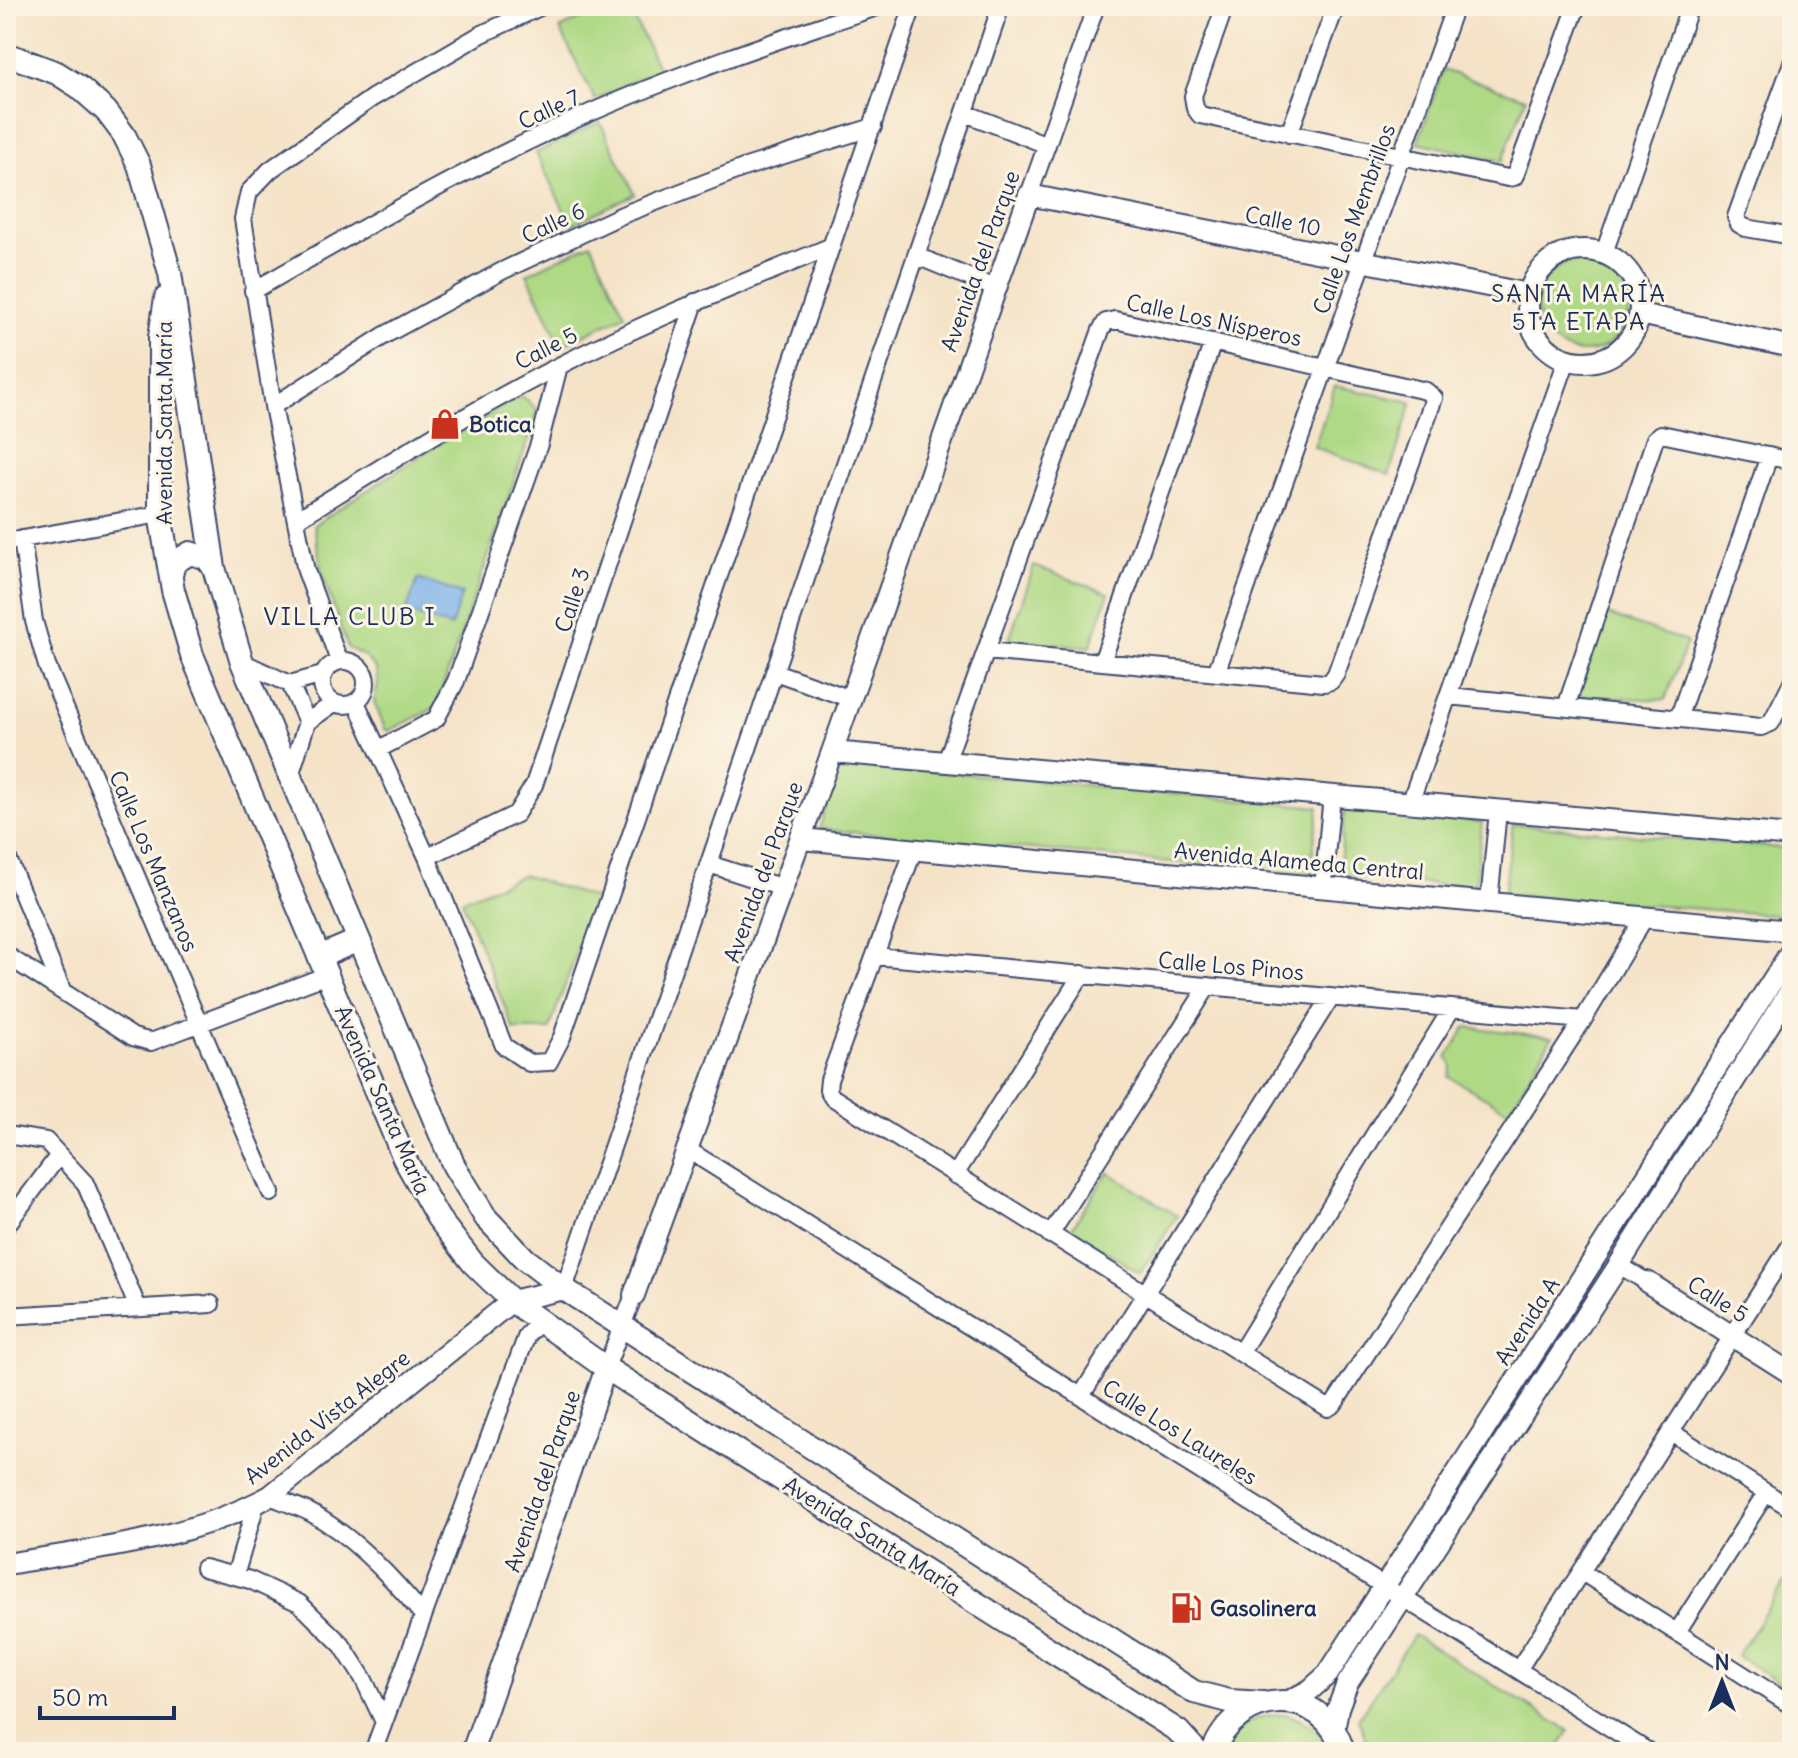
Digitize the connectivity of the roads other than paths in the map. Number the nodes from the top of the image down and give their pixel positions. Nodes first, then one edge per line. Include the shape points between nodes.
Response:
1 (542, 6) edge
2 (880, 6) edge
3 (913, 6) edge
4 (1001, 6) edge
5 (1096, 6) edge
6 (1225, 6) edge
7 (1336, 6) edge
8 (1455, 6) edge
9 (1577, 6) edge
10 (1690, 6) edge
11 (6, 54) edge
12 (1792, 63) edge
13 (965, 113) junction
14 (873, 127) junction
15 (1289, 134) junction
16 (1047, 145) junction
17 (1400, 157) junction
18 (1029, 195) junction
19 (1792, 236) edge
20 (832, 246) junction
21 (1604, 253) junction
22 (917, 256) junction
23 (1362, 261) junction
24 (170, 273) junction
25 (995, 288) junction
26 (253, 291) junction
27 (1528, 294) junction
28 (695, 302) junction
29 (1640, 314) junction
30 (1213, 342) junction
31 (1792, 347) edge
32 (1567, 360) junction
33 (559, 366) junction
34 (1324, 367) junction
35 (273, 406) junction
36 (1769, 456) junction
37 (1792, 461) edge
38 (160, 514) junction
39 (296, 520) junction
40 (14, 541) edge
41 (214, 568) junction
42 (171, 575) junction
43 (986, 651) junction
44 (339, 661) junction
45 (242, 662) junction
46 (1102, 662) junction
47 (775, 672) junction
48 (1216, 673) junction
49 (323, 675) junction
50 (1792, 682) edge
51 (290, 684) junction
52 (1448, 696) junction
53 (851, 699) junction
54 (356, 702) junction
55 (334, 703) junction
56 (1566, 707) junction
57 (1678, 719) junction
58 (307, 722) junction
59 (379, 749) junction
60 (832, 752) junction
61 (946, 762) junction
62 (290, 776) junction
63 (1332, 796) junction
64 (1410, 803) junction
65 (1498, 811) junction
66 (1792, 836) edge
67 (801, 839) junction
68 (914, 849) junction
69 (6, 854) edge
70 (427, 857) junction
71 (709, 864) junction
72 (1323, 887) junction
73 (783, 888) junction
74 (1489, 902) junction
75 (1645, 917) junction
76 (1792, 931) edge
77 (359, 940) junction
78 (1792, 950) edge
79 (6, 955) edge
80 (875, 956) junction
81 (323, 966) junction
82 (1082, 974) junction
83 (1208, 986) junction
84 (1792, 988) edge
85 (62, 991) junction
86 (1331, 997) junction
87 (1452, 1008) junction
88 (1583, 1020) junction
89 (200, 1024) junction
90 (6, 1135) edge
91 (688, 1150) junction
92 (59, 1155) junction
93 (955, 1175) junction
94 (271, 1193) dead end
95 (6, 1226) edge
96 (1050, 1235) junction
97 (1792, 1243) edge
98 (1619, 1265) junction
99 (1647, 1282) joint
100 (564, 1289) junction
101 (1146, 1294) junction
102 (634, 1295) joint
103 (512, 1301) junction
104 (211, 1304) dead end
105 (138, 1308) junction
106 (6, 1316) edge
107 (541, 1321) junction
108 (622, 1327) junction
109 (1732, 1336) junction
110 (1240, 1353) junction
111 (606, 1368) junction
112 (1792, 1374) edge
113 (1081, 1396) junction
114 (1671, 1432) junction
115 (1766, 1493) junction
116 (263, 1500) junction
117 (1792, 1509) edge
118 (6, 1564) edge
119 (204, 1568) dead end
120 (1582, 1572) junction
121 (235, 1576) junction
122 (1386, 1586) junction
123 (1405, 1599) junction
124 (422, 1614) junction
125 (1677, 1632) junction
126 (1518, 1670) junction
127 (1287, 1702) junction
128 (1263, 1703) junction
129 (1792, 1706) edge
130 (384, 1722) junction
131 (1334, 1731) junction
132 (373, 1752) edge
133 (472, 1752) edge
134 (1197, 1752) edge
135 (1213, 1752) edge
136 (1343, 1752) edge
137 (1649, 1752) edge

1 - 26 street via 480,35 372,98 270,170 249,192 243,219
2 - 26 street, Calle 7 via 744,51 575,120 411,200
3 - 14 street
4 - 13 street
5 - 16 street, Avenida del Parque
6 - 15 street via 1193,96 1195,108 1200,115
7 - 15 street
8 - 17 street, Calle Los Membrillos
9 - 17 street via 1514,177
10 - 21 street
11 - 24 main road, Avenida Santa María via 79,87 124,135 139,165
12 - 19 street via 1736,217 1746,228
13 - 16 street
13 - 22 street
14 - 20 street
14 - 35 street, Calle 6 via 746,167 555,246 385,335
15 - 17 street
16 - 18 street, Avenida del Parque
17 - 23 street, Calle Los Membrillos
18 - 23 street, Calle 10
18 - 25 street, Avenida del Parque
20 - 28 street, Calle 5
20 - 70 street via 562,1037 549,1062 529,1063 504,1046
21 - 27 street via 1565,253 1548,262
21 - 29 street via 1633,277
22 - 25 street
22 - 47 street
23 - 27 street, Calle 10
23 - 34 street, Calle Los Membrillos
24 - 38 main road, Avenida Santa María via 160,337
24 - 41 main road, Avenida Santa María
25 - 53 street, Avenida del Parque
26 - 35 street
27 - 32 street via 1536,334 1552,353
28 - 33 street, Calle 5
28 - 70 street, Calle 3 via 534,785 516,814
29 - 31 street
29 - 32 street via 1622,348 1605,358
30 - 34 street, Calle Los Nísperos
30 - 43 street, Calle Los Nísperos via 1106,322
30 - 46 street
32 - 52 street
33 - 39 street, Calle 5
33 - 59 street via 539,444 456,681 436,719
34 - 48 street, Calle Los Membrillos
34 - 48 street, Calle Los Nísperos via 1426,391 1434,398 1331,681
35 - 39 street
36 - 37 street
36 - 56 street via 1661,434 1655,439
36 - 57 street
38 - 40 street
38 - 42 main road, Avenida Santa María
39 - 44 street via 306,571
40 - 89 street, Calle Los Manzanos via 47,666
41 - 42 main road via 207,558 190,553 174,563
41 - 45 main road, Avenida Santa María
42 - 81 main road, Avenida Santa María via 192,655
43 - 46 street
43 - 61 street, Calle Los Nísperos
44 - 49 street
44 - 54 street via 363,671 367,685
45 - 51 street
45 - 62 main road, Avenida Santa María
46 - 48 street
47 - 53 street
47 - 71 street
49 - 51 street
49 - 55 street via 325,694
50 - 57 street via 1771,723 1761,727
51 - 58 street
52 - 56 street
52 - 64 street
53 - 60 street, Avenida del Parque
54 - 55 street
54 - 59 street
55 - 58 street
56 - 57 street
58 - 62 street
59 - 70 street
60 - 61 street
60 - 67 street, Avenida del Parque
61 - 63 street
62 - 77 main road, Avenida Santa María
63 - 64 street
63 - 72 street
64 - 65 street
65 - 66 street
65 - 74 street
67 - 68 street, Avenida Alameda Central
67 - 73 street, Avenida del Parque
68 - 72 street, Avenida Alameda Central
68 - 80 street
69 - 85 street
71 - 73 street
71 - 100 street
72 - 74 street, Avenida Alameda Central
73 - 91 street, Avenida del Parque
74 - 75 street, Avenida Alameda Central
75 - 76 street, Avenida Alameda Central
75 - 88 street
77 - 81 main road
77 - 100 main road, Avenida Santa María via 454,1166 486,1218 525,1259
78 - 122 street, Avenida A
79 - 85 street
80 - 82 street, Calle Los Pinos
80 - 93 street via 828,1090
81 - 89 street
81 - 103 main road, Avenida Santa María via 404,1158 438,1218
82 - 83 street, Calle Los Pinos
82 - 93 street
83 - 86 street, Calle Los Pinos
83 - 96 street
84 - 98 street
85 - 89 street via 133,1037 151,1042
86 - 87 street, Calle Los Pinos
86 - 101 street
87 - 88 street, Calle Los Pinos
87 - 110 street
88 - 110 street via 1331,1407
89 - 94 street, Calle Los Manzanos
90 - 92 street via 46,1141
91 - 102 street, Avenida del Parque
91 - 113 street, Calle Los Laureles
92 - 95 street
92 - 105 street via 85,1183
93 - 96 street
96 - 101 street
97 - 109 street
98 - 99 street, Calle 5
98 - 123 street
99 - 109 street, Calle 5
100 - 103 street, Avenida Vista Alegre
100 - 108 main road, Avenida Santa María
101 - 110 street
101 - 113 street
102 - 108 street, Avenida del Parque
103 - 107 main road, Avenida Santa María
103 - 116 street, Avenida Vista Alegre
104 - 105 street
105 - 106 street
107 - 111 main road, Avenida Santa María
107 - 124 street via 527,1335
108 - 111 street, Avenida del Parque
108 - 128 main road, Avenida Santa María via 1194,1692
109 - 112 street, Calle 5
109 - 114 street
111 - 133 street, Avenida del Parque
111 - 134 main road, Avenida Santa María via 1178,1731
113 - 122 street, Calle Los Laureles
114 - 115 street
114 - 120 street
115 - 117 street
115 - 125 street
116 - 118 street, Avenida Vista Alegre via 228,1516 135,1543
116 - 121 street
116 - 124 street via 310,1512 348,1538
119 - 121 street
120 - 125 street
120 - 126 street
121 - 130 street via 299,1603 342,1645
122 - 123 street, Calle Los Laureles
122 - 127 street, Avenida A via 1328,1674
123 - 126 street, Calle Los Laureles
123 - 131 street via 1347,1684
124 - 130 street
125 - 129 street
126 - 137 street, Calle Los Laureles
127 - 128 main road, Avenida Santa María
127 - 131 main road via 1313,1712
128 - 135 main road via 1230,1722
130 - 132 street
131 - 136 main road

